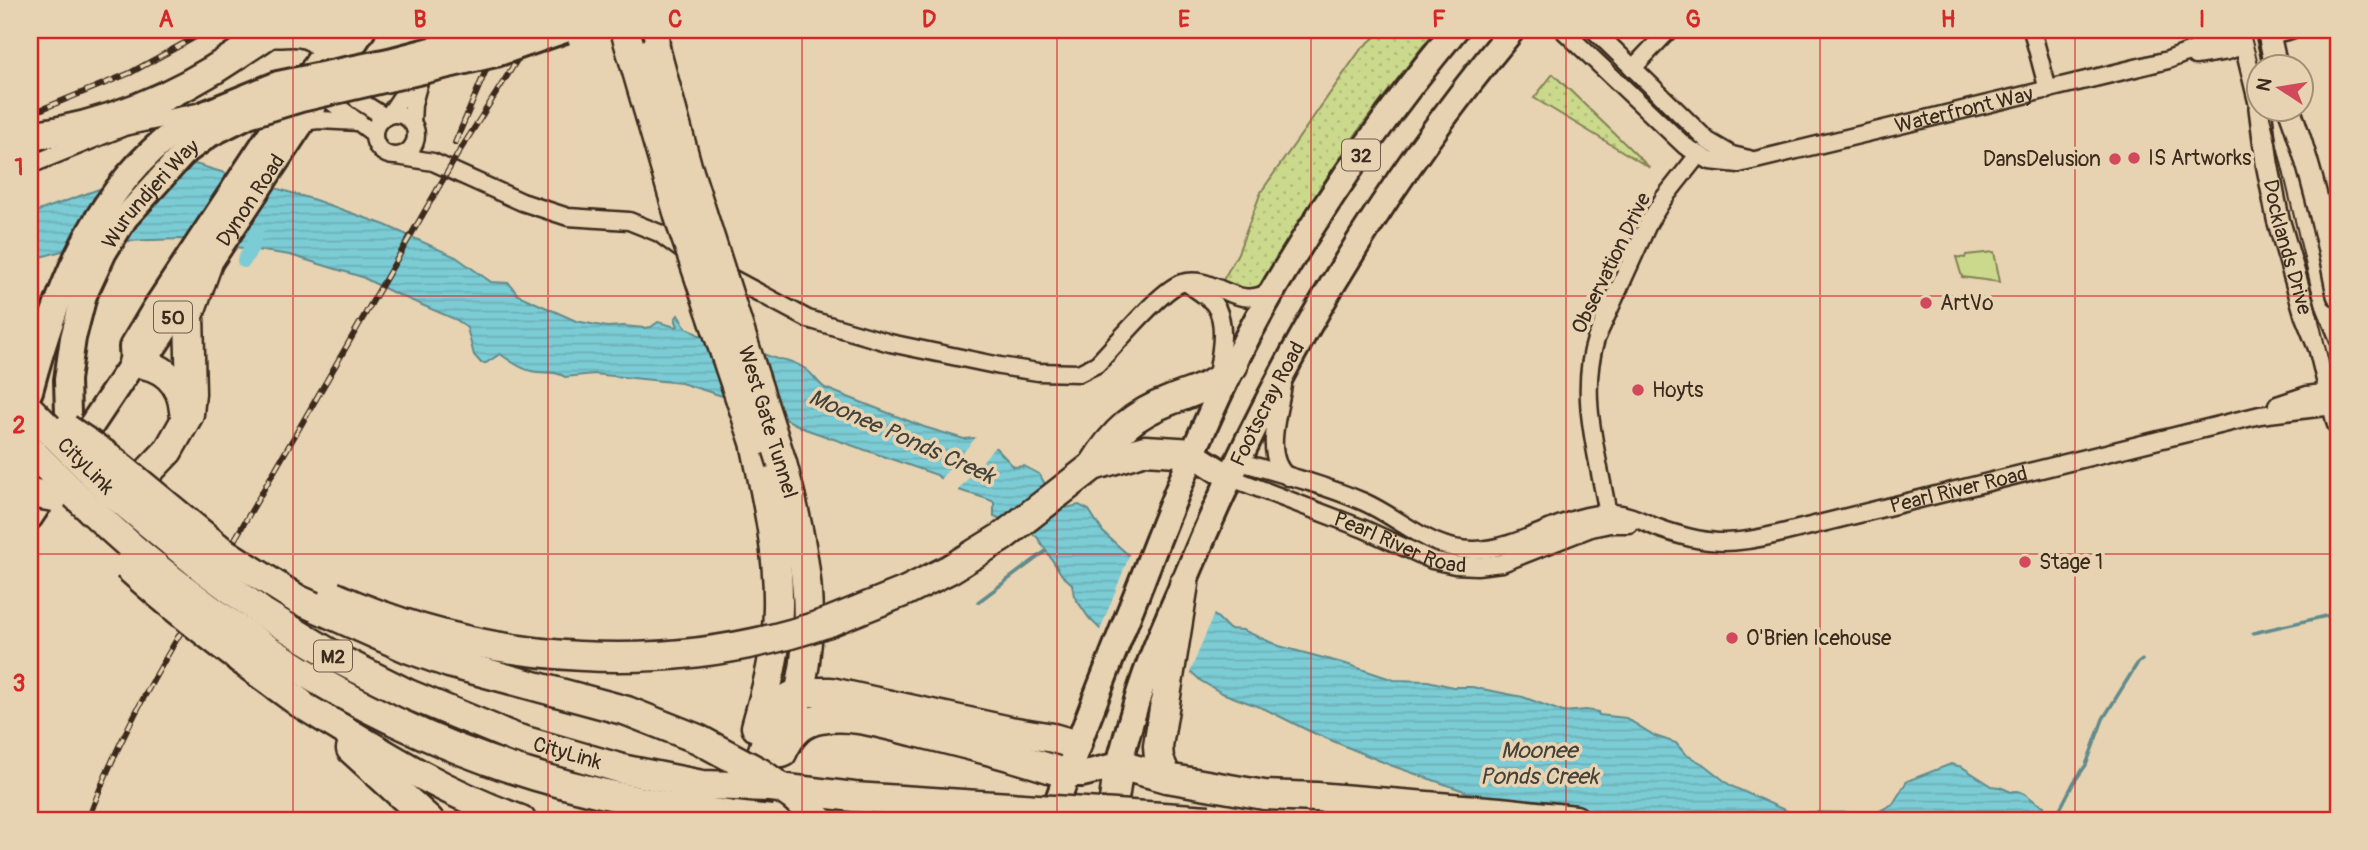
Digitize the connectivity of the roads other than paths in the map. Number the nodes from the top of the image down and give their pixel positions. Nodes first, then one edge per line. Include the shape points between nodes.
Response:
1 (363, 30) edge
2 (456, 30) edge
3 (507, 30) edge
4 (565, 30) edge
5 (625, 30) edge
6 (1455, 30) edge
7 (1512, 30) edge
8 (1563, 30) edge
9 (1594, 30) edge
10 (1669, 30) edge
11 (2032, 30) edge
12 (2291, 30) edge
13 (272, 31) edge
14 (2269, 32) edge
15 (654, 36) edge
16 (2245, 37) edge
17 (334, 49) edge
18 (2273, 52) edge
19 (428, 60) junction
20 (1633, 68) junction
21 (314, 86) junction
22 (2048, 90) junction
23 (387, 116) junction
24 (301, 122) junction
25 (362, 122) junction
26 (2262, 122) edge
27 (2294, 122) edge
28 (413, 125) junction
29 (374, 134) junction
30 (30, 136) edge
31 (1698, 155) junction
32 (397, 156) junction
33 (1759, 158) junction
34 (30, 164) edge
35 (262, 164) junction
36 (440, 164) junction
37 (198, 262) junction
38 (2336, 272) edge
39 (1185, 282) junction
40 (1276, 286) junction
41 (2338, 296) edge
42 (133, 363) junction
43 (1287, 363) junction
44 (1225, 374) junction
45 (30, 391) edge
46 (2336, 404) edge
47 (30, 407) edge
48 (171, 447) junction
49 (30, 450) edge
50 (1193, 453) junction
51 (69, 458) junction
52 (30, 460) edge
53 (1093, 466) junction
54 (1233, 469) junction
55 (146, 474) dead end
56 (1290, 478) junction
57 (779, 497) junction
58 (30, 517) edge
59 (1609, 519) junction
60 (195, 529) junction
61 (1184, 584) joint
62 (1159, 673) junction
63 (800, 692) junction
64 (300, 704) junction
65 (1077, 745) junction
66 (764, 756) junction
67 (1119, 765) junction
68 (1067, 774) junction
69 (1167, 778) junction
70 (429, 820) edge
71 (521, 820) edge
72 (728, 820) edge
73 (740, 820) edge
74 (761, 820) edge
75 (772, 820) edge
76 (819, 820) edge
77 (1051, 820) edge
78 (1100, 820) edge
79 (1111, 820) edge
80 (1209, 820) edge
81 (1575, 820) edge

1 - 17 main road, Dynon Road / 50
2 - 19 street
3 - 45 main road, Wurundjeri Way, bridge via 278,84 204,114 164,140 103,208 80,247
4 - 51 main road, Wurundjeri Way, bridge via 496,54 248,115 185,152 125,218 84,295 69,366
5 - 57 highway, West Gate Tunnel, bridge via 682,226 755,442
6 - 40 main road, Footscray Road / 32 via 1380,127
7 - 43 main road, Footscray Road / 32 via 1374,216
8 - 31 street, Waterfront Way
9 - 20 street, Waterfront Way
10 - 20 street
11 - 22 street
12 - 14 street
13 - 17 highway via 310,35
13 - 30 highway via 176,92 137,109
14 - 16 street, Waterfront Way
14 - 18 street
15 - 57 highway, West Gate Tunnel, bridge
16 - 22 street, Waterfront Way via 2228,51 2168,60
17 - 21 main road, Dynon Road / 50
17 - 23 street via 346,87 358,100
19 - 23 street
19 - 28 street via 415,91
20 - 33 street, Waterfront Way via 1714,145 1738,157
21 - 24 main road, Dynon Road / 50
21 - 25 street
21 - 34 street via 296,73 275,74 208,109 124,127
21 - 35 main road, Dynon Road / 50
22 - 33 street, Waterfront Way
23 - 28 street via 400,115
23 - 29 street
24 - 25 street
24 - 35 main road, Dynon Road / 50
25 - 29 street
26 - 46 street, Docklands Drive via 2276,211
27 - 38 street, Docklands Drive
28 - 32 street via 413,146
28 - 36 street
29 - 32 street via 383,152
31 - 33 street, Waterfront Way via 1728,165
31 - 59 street, Observation Drive via 1649,222 1591,356 1591,418
32 - 36 street
35 - 37 main road, Dynon Road / 50
36 - 39 street via 522,202 568,217 616,219 659,233 700,263 808,319 890,343 1000,366 1070,374 1088,370 1166,292
37 - 42 main road, Dynon Road / 50 via 151,351
37 - 48 highway via 189,315 191,406
38 - 41 street, Docklands Drive
39 - 40 street via 1206,284 1240,297 1260,296
39 - 44 street via 1212,302 1220,317
40 - 44 main road, Footscray Road / 32
42 - 48 highway via 160,369 177,387 183,417
42 - 51 main road, Dynon Road / 50
43 - 54 main road, Footscray Road / 32
43 - 56 street via 1274,445 1278,465
44 - 50 main road, Footscray Road / 32
44 - 53 highway via 1198,391 1137,416 1111,439
46 - 59 street, Pearl River Road via 2260,415 1746,541 1712,543 1628,515
47 - 60 highway, bridge via 107,456
47 - 80 highway, CityLink / M2, bridge via 114,494 263,613 344,663 515,738 625,770 702,785
48 - 55 highway
49 - 75 highway, CityLink / M2, bridge via 157,569 287,662 362,704 441,742 529,773 707,814
50 - 53 highway via 1145,450
50 - 54 main road
50 - 65 main road, Footscray Road / 32
51 - 58 main road, Dynon Road / 50
52 - 64 highway, bridge via 68,508 170,606
53 - 60 highway, bridge via 1002,537 896,596 798,633 654,656 584,657 455,639 348,603
54 - 56 street, Pearl River Road
54 - 59 street, Pearl River Road via 1424,557 1455,565 1502,563
54 - 61 main road, Footscray Road / 32
56 - 59 street, Pearl River Road via 1367,503 1423,537 1467,550 1501,547 1588,517
57 - 63 highway, West Gate Tunnel via 809,601 808,652
57 - 66 highway, West Gate Tunnel via 778,606
60 - 76 highway, bridge via 297,599 407,648 627,711 698,739 759,772
61 - 62 highway
62 - 67 main road
62 - 69 highway via 1158,753
63 - 65 highway via 831,692
63 - 66 highway, West Gate Tunnel
64 - 70 highway
64 - 71 highway via 408,769
65 - 67 main road
65 - 68 main road, Footscray Road / 32
66 - 68 highway via 808,722 844,717 1009,754
66 - 72 highway, West Gate Tunnel, bridge
66 - 73 highway, bridge
66 - 74 highway, West Gate Tunnel, bridge
67 - 68 main road
67 - 69 highway
67 - 78 main road
67 - 79 highway
68 - 77 main road, Footscray Road / 32
69 - 81 highway via 1264,795

